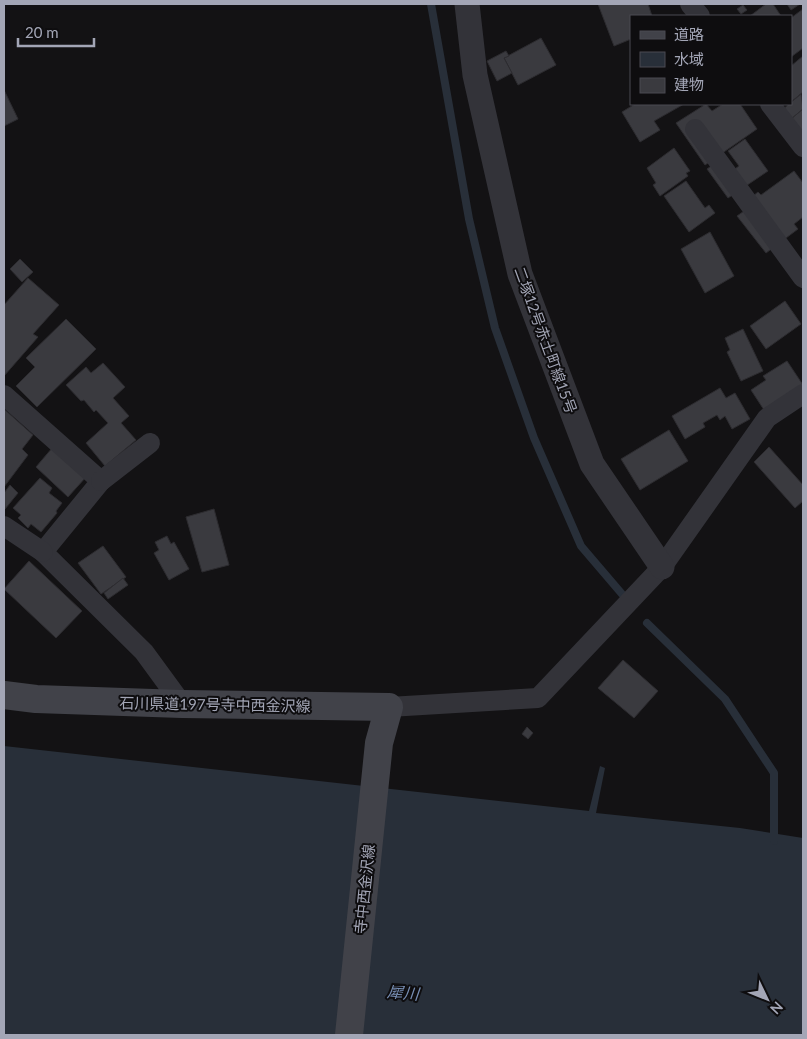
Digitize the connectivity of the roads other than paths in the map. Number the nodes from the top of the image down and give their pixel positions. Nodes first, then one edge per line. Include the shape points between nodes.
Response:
1 (467, 4) edge
2 (690, 4) edge
3 (699, 15) edge
4 (771, 105) edge
5 (695, 129) dead end
6 (802, 144) edge
7 (803, 278) edge
8 (803, 394) edge
9 (4, 395) edge
10 (150, 443) dead end
11 (101, 481) junction
12 (4, 526) edge
13 (43, 552) junction
14 (662, 567) junction
15 (4, 695) edge
16 (182, 704) junction
17 (389, 707) junction
18 (349, 1035) edge

1 - 14 street, 二塚12号赤土町線15号 via 475,75 520,274 592,464
2 - 3 street
4 - 6 street
5 - 7 street
8 - 14 street via 767,418
9 - 11 street
10 - 11 street
11 - 13 street
12 - 13 street
13 - 16 street via 144,652
14 - 17 street via 538,698
15 - 16 main road, 石川県道197号寺中西金沢線
16 - 17 main road, 石川県道197号寺中西金沢線
17 - 18 main road, 寺中西金沢線 via 379,743

